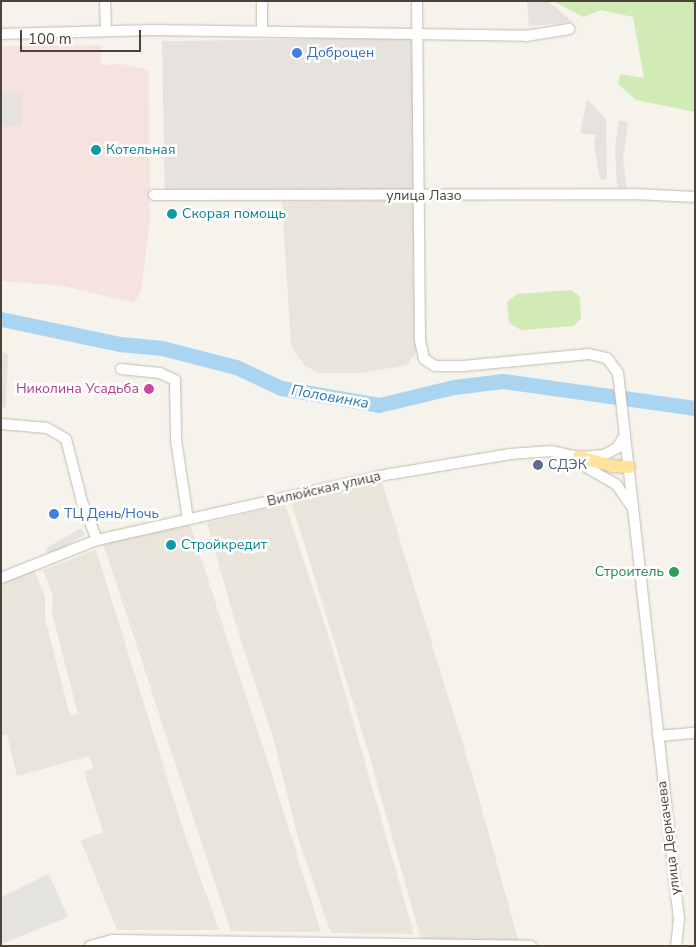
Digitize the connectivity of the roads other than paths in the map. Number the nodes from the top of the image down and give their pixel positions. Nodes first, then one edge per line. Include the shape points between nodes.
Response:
1 (105, 1) edge
2 (262, 1) edge
3 (417, 1) edge
4 (569, 29) dead end
5 (106, 31) junction
6 (262, 31) junction
7 (1, 34) edge
8 (417, 34) junction
9 (154, 195) dead end
10 (419, 196) junction
11 (695, 197) edge
12 (121, 369) dead end
13 (1, 424) edge
14 (625, 432) junction
15 (579, 457) junction
16 (629, 467) junction
17 (633, 508) junction
18 (188, 519) junction
19 (97, 540) junction
20 (1, 578) edge
21 (657, 733) junction
22 (695, 733) edge
23 (90, 946) edge
24 (531, 946) edge
25 (676, 946) edge

1 - 5 street
2 - 6 street
3 - 8 street
4 - 8 street via 526,36
5 - 6 street
5 - 7 street
6 - 8 street
8 - 10 street
9 - 10 street, улица Лазо
10 - 11 street, улица Лазо via 633,194
10 - 14 street, улица Деркачева via 420,340 424,360 435,366 463,366 589,354 607,358 614,364
12 - 18 street via 160,373 175,380 176,440
13 - 19 street via 48,428 66,439 82,502
14 - 15 street via 617,448 604,455
14 - 16 street, улица Деркачева
15 - 16 main road
15 - 17 street, Вилюйская улица via 586,467 616,484
15 - 18 street, Вилюйская улица via 552,451 510,454 391,474
16 - 17 street, улица Деркачева
17 - 21 street, улица Деркачева
18 - 19 street, Вилюйская улица
19 - 20 street, Вилюйская улица
21 - 22 street
21 - 25 street, улица Деркачева via 679,919
23 - 24 street via 112,940

